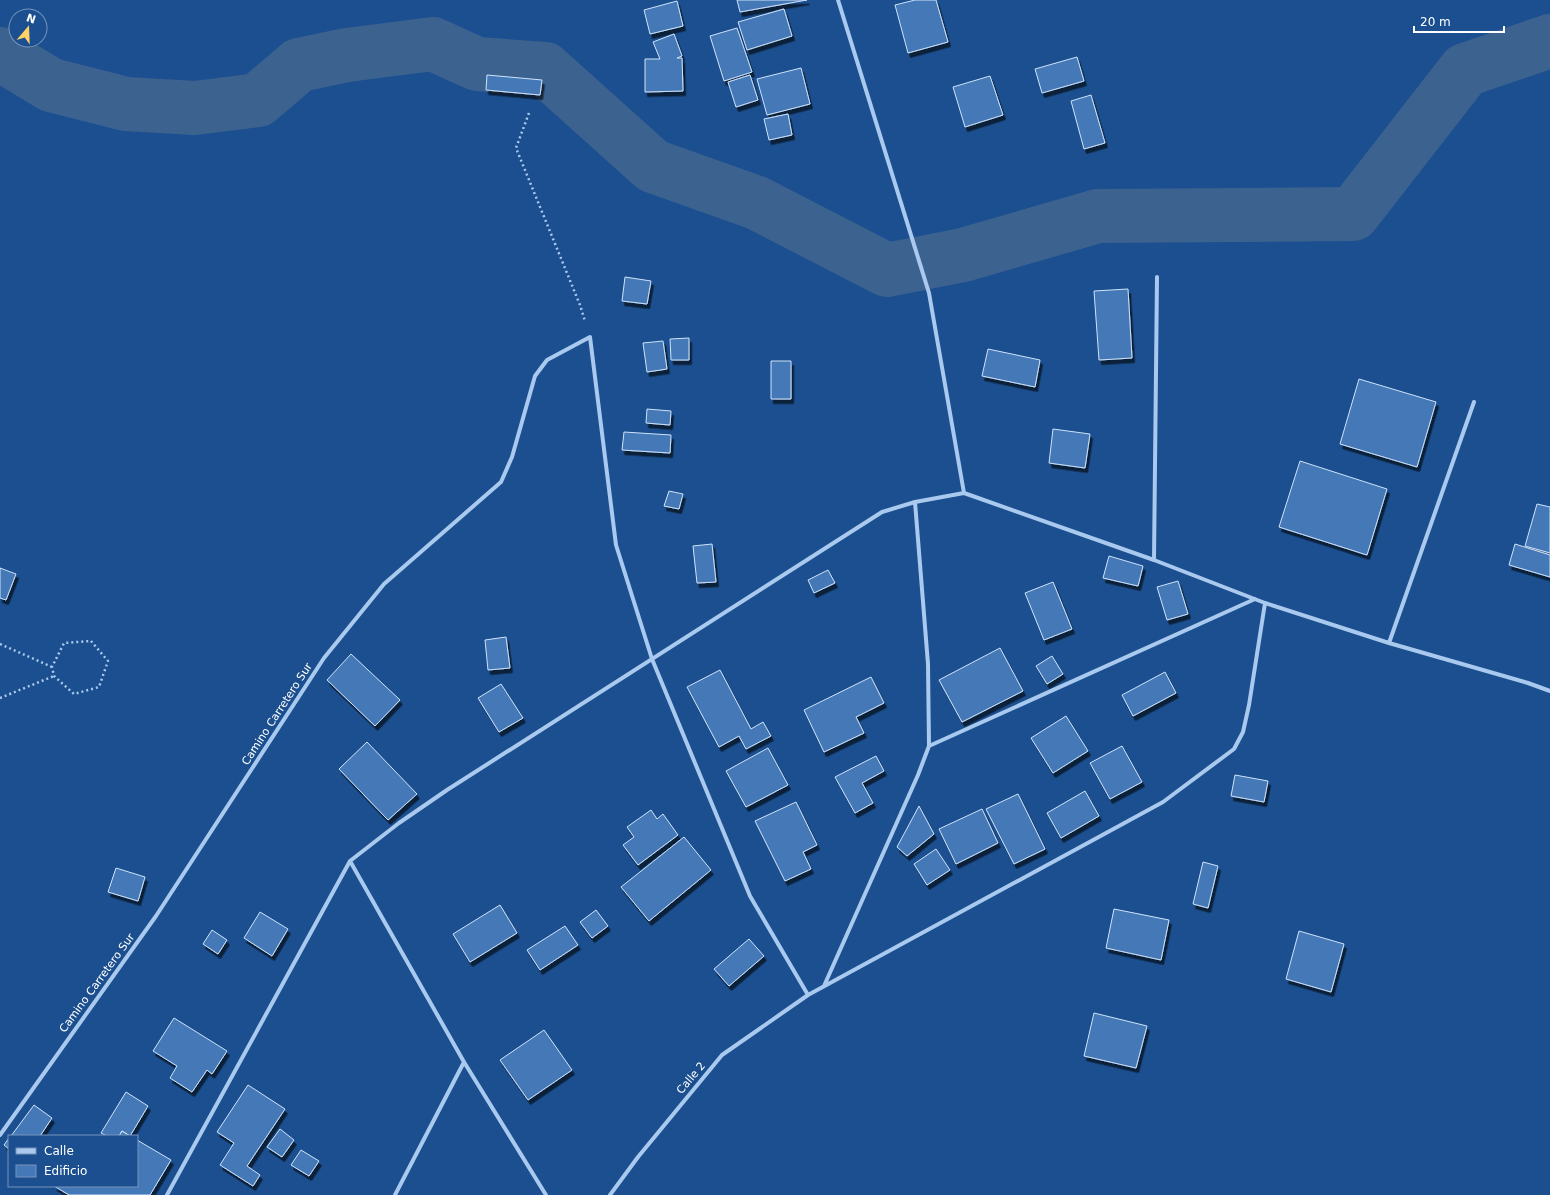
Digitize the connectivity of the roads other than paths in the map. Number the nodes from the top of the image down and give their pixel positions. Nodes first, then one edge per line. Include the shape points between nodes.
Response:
1 (838, 0) edge
2 (1157, 277) dead end
3 (1474, 402) dead end
4 (964, 493) junction
5 (915, 502) junction
6 (1154, 560) junction
7 (1255, 599) junction
8 (1265, 603) junction
9 (1389, 643) junction
10 (652, 659) junction
11 (1550, 691) edge
12 (928, 746) junction
13 (350, 861) junction
14 (824, 987) junction
15 (808, 995) junction
16 (464, 1062) junction
17 (0, 1135) edge
18 (167, 1195) edge
19 (395, 1195) edge
20 (546, 1195) edge
21 (610, 1195) edge

1 - 4 street via 929,293
2 - 6 street
3 - 9 street
4 - 5 street
4 - 6 street
5 - 10 street via 882,512
5 - 12 street via 928,664
6 - 7 street
7 - 8 street
7 - 12 street
8 - 9 street
8 - 14 street, Calle 2 via 1249,705 1243,732 1234,749 1163,802
9 - 11 street
10 - 13 street via 447,790
10 - 15 street via 750,896
10 - 17 street, Camino Carretero Sur via 616,545 590,337 547,360 535,376 512,456 501,482 384,584 324,658 156,916
12 - 14 street via 918,775
13 - 16 street
13 - 18 street
14 - 15 street, Calle 2
15 - 21 street, Calle 2 via 722,1055
16 - 19 street
16 - 20 street

